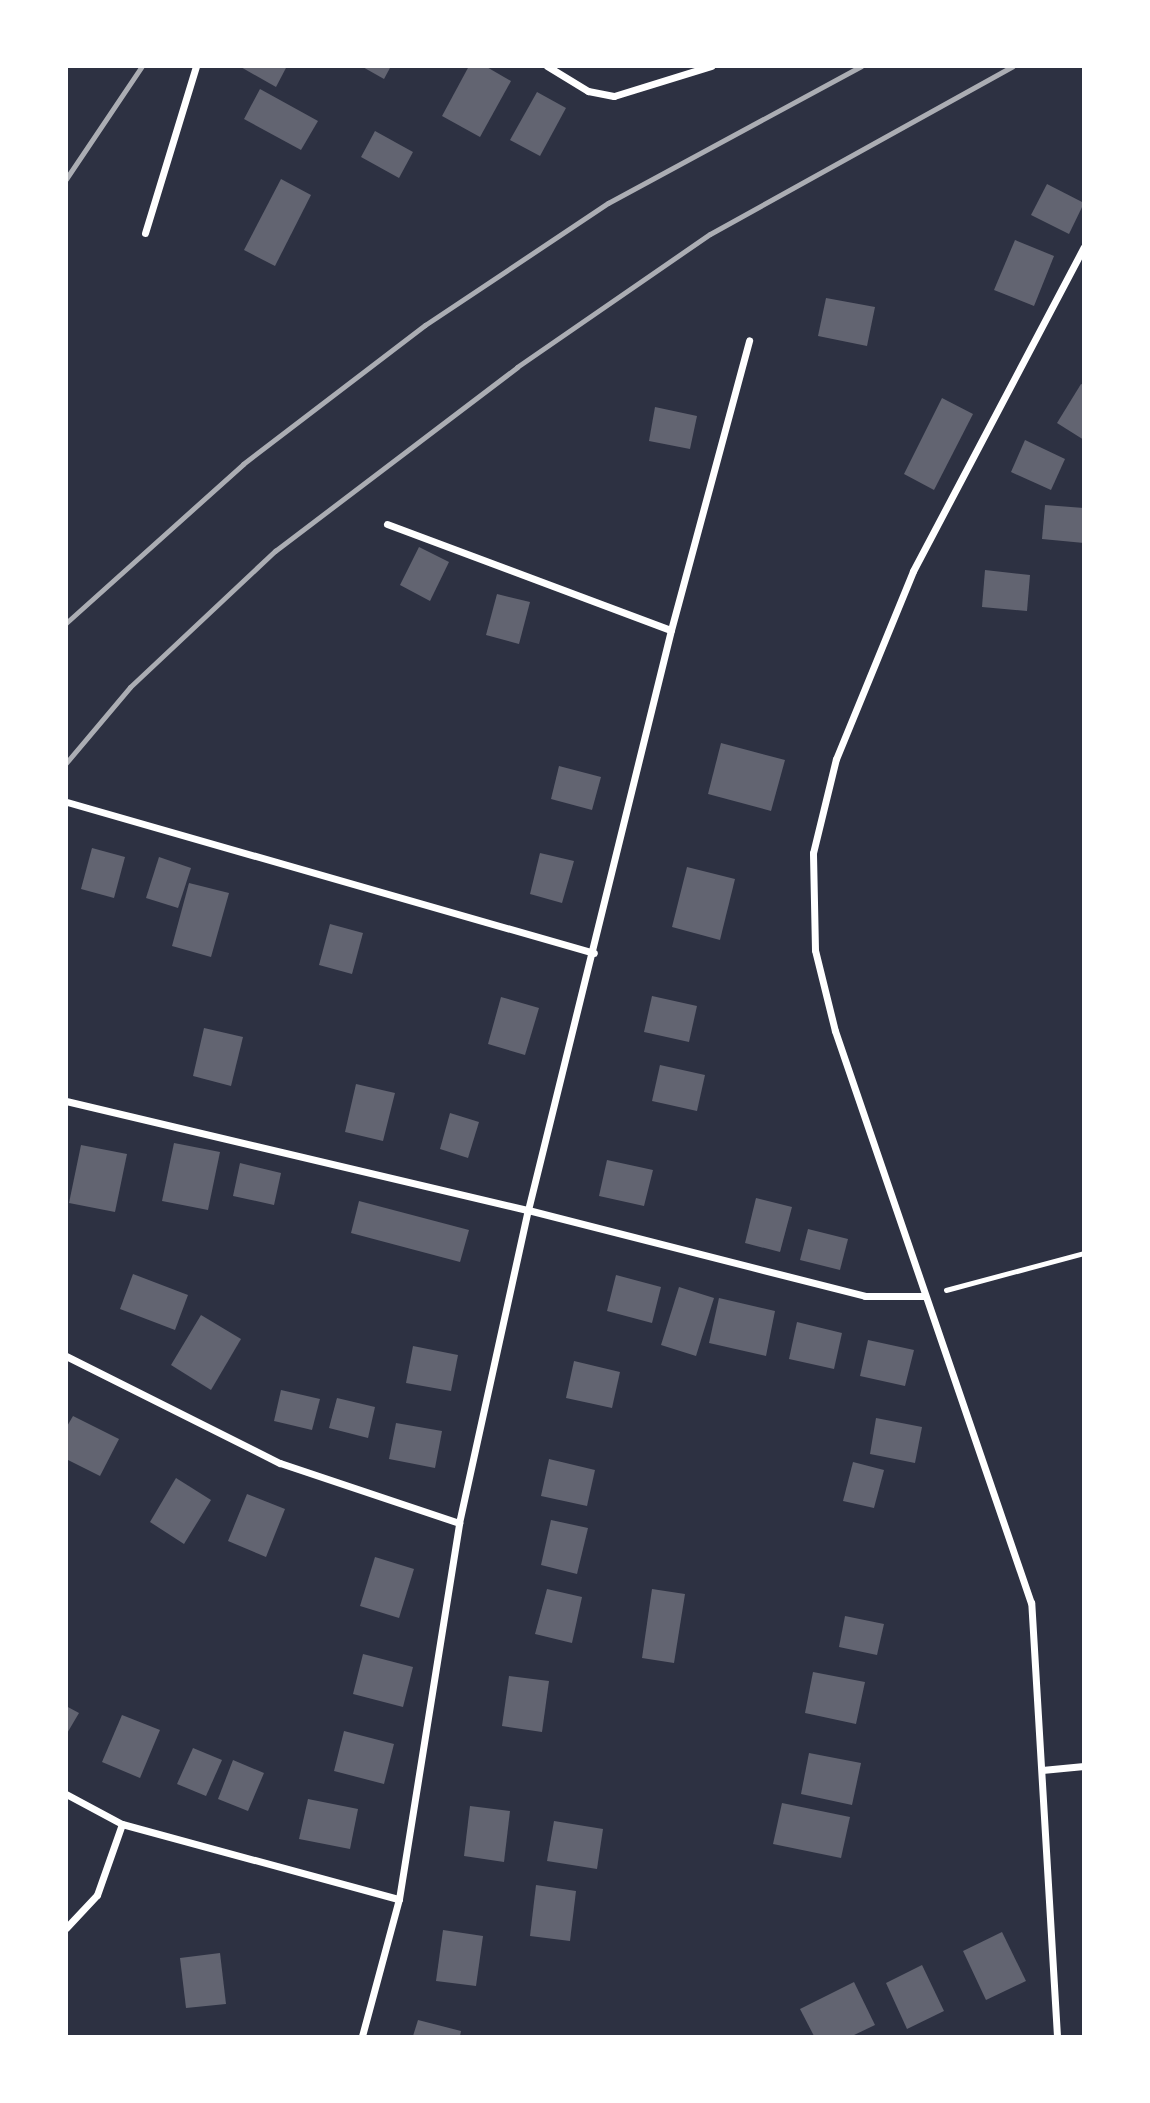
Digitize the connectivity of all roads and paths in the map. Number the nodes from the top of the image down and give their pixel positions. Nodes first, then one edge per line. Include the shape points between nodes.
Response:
1 (196, 66) edge
2 (547, 66) edge
3 (711, 66) edge
4 (145, 233) dead end
5 (1083, 247) edge
6 (749, 340) dead end
7 (387, 524) dead end
8 (671, 630) junction
9 (67, 802) edge
10 (594, 953) junction
11 (66, 1101) edge
12 (528, 1210) junction
13 (1083, 1253) edge
14 (923, 1296) junction
15 (66, 1356) edge
16 (459, 1523) junction
17 (1083, 1766) edge
18 (1042, 1770) junction
19 (66, 1794) edge
20 (122, 1824) junction
21 (399, 1899) junction
22 (66, 1928) edge
23 (362, 2036) edge
24 (1057, 2036) edge

1 - 4 street
2 - 3 street via 588,91 614,96
5 - 14 street via 913,571 836,759 813,853 815,950 835,1031
6 - 8 street
7 - 8 street
8 - 10 street
9 - 10 street
10 - 12 street
11 - 12 street
12 - 14 street via 865,1296
12 - 16 street
13 - 14 path
14 - 18 street via 1031,1603
15 - 16 street via 280,1463
16 - 21 street
17 - 18 street
18 - 24 street
19 - 20 street
20 - 21 street
20 - 22 street via 97,1895
21 - 23 street

